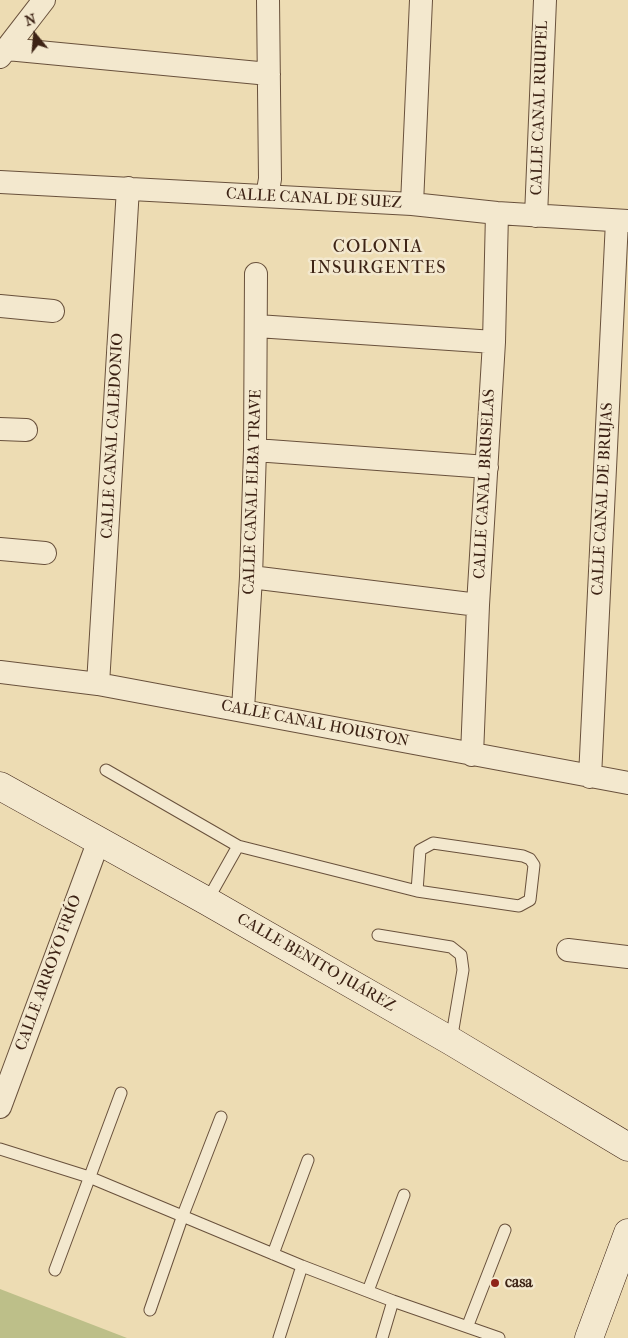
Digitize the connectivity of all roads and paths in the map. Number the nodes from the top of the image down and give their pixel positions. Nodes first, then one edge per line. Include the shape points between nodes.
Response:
1 (44, 0) edge
2 (268, 0) edge
3 (421, 0) edge
4 (545, 0) edge
5 (3, 53) edge
6 (269, 74) junction
7 (0, 182) edge
8 (128, 188) junction
9 (267, 196) junction
10 (412, 204) junction
11 (497, 213) junction
12 (536, 216) junction
13 (622, 221) edge
14 (256, 274) dead end
15 (0, 306) edge
16 (53, 312) dead end
17 (257, 326) junction
18 (494, 342) junction
19 (0, 429) edge
20 (26, 430) dead end
21 (255, 450) junction
22 (487, 467) junction
23 (0, 549) edge
24 (45, 553) dead end
25 (251, 577) junction
26 (478, 605) junction
27 (0, 672) edge
28 (98, 684) junction
29 (243, 709) junction
30 (472, 755) junction
31 (106, 770) dead end
32 (590, 777) junction
33 (628, 783) edge
34 (0, 786) edge
35 (99, 840) junction
36 (238, 846) junction
37 (417, 891) junction
38 (207, 901) junction
39 (378, 935) dead end
40 (568, 950) dead end
41 (628, 957) edge
42 (451, 1041) junction
43 (121, 1093) dead end
44 (0, 1106) edge
45 (221, 1117) dead end
46 (628, 1147) edge
47 (0, 1148) edge
48 (308, 1160) dead end
49 (89, 1178) junction
50 (404, 1196) dead end
51 (183, 1215) junction
52 (505, 1230) dead end
53 (628, 1233) edge
54 (273, 1254) junction
55 (302, 1266) junction
56 (55, 1270) dead end
57 (368, 1291) junction
58 (393, 1301) junction
59 (150, 1310) dead end
60 (468, 1325) junction
61 (279, 1338) edge
62 (382, 1338) edge
63 (499, 1338) edge
64 (588, 1338) edge

1 - 5 street
2 - 6 street
3 - 10 street
4 - 12 street, CALLE CANAL RUUPEL
5 - 6 street
6 - 9 street via 270,179
7 - 8 street, CALLE CANAL DE SUEZ
8 - 9 street, CALLE CANAL DE SUEZ
8 - 28 street, CALLE CANAL CALEDONIO
9 - 10 street, CALLE CANAL DE SUEZ
10 - 11 street, CALLE CANAL DE SUEZ
11 - 12 street, CALLE CANAL DE SUEZ
11 - 18 street, CALLE CANAL BRUSELAS
12 - 13 street, CALLE CANAL DE SUEZ
13 - 32 street, CALLE CANAL DE BRUJAS
14 - 17 street, CALLE CANAL ELBA TRAVE
15 - 16 street
17 - 18 street
17 - 21 street, CALLE CANAL ELBA TRAVE
18 - 22 street, CALLE CANAL BRUSELAS
19 - 20 street
21 - 22 street
21 - 25 street, CALLE CANAL ELBA TRAVE
22 - 26 street, CALLE CANAL BRUSELAS
23 - 24 street
25 - 26 street
25 - 29 street, CALLE CANAL ELBA TRAVE
26 - 30 street, CALLE CANAL BRUSELAS
27 - 28 street, CALLE CANAL HOUSTON
28 - 29 street, CALLE CANAL HOUSTON
29 - 30 street, CALLE CANAL HOUSTON
30 - 32 street, CALLE CANAL HOUSTON
31 - 36 lane
32 - 33 street, CALLE CANAL HOUSTON
34 - 35 street, CALLE BENITO JUÁREZ
35 - 38 street, CALLE BENITO JUÁREZ
35 - 44 street, CALLE ARROYO FRÍO
36 - 37 lane
36 - 38 lane
37 - 37 lane via 519,906 530,900 534,864 523,856 433,843 420,850
38 - 42 street, CALLE BENITO JUÁREZ
39 - 42 lane via 451,946 462,955 463,970
40 - 41 street
42 - 46 street, CALLE BENITO JUÁREZ
43 - 49 lane
45 - 51 lane
47 - 49 lane
48 - 54 lane
49 - 51 lane
49 - 56 lane
50 - 57 lane
51 - 54 lane
51 - 59 lane
52 - 60 lane
53 - 64 street
54 - 55 lane
55 - 57 lane
55 - 61 lane
57 - 58 lane
58 - 60 lane
58 - 62 lane
60 - 63 lane

